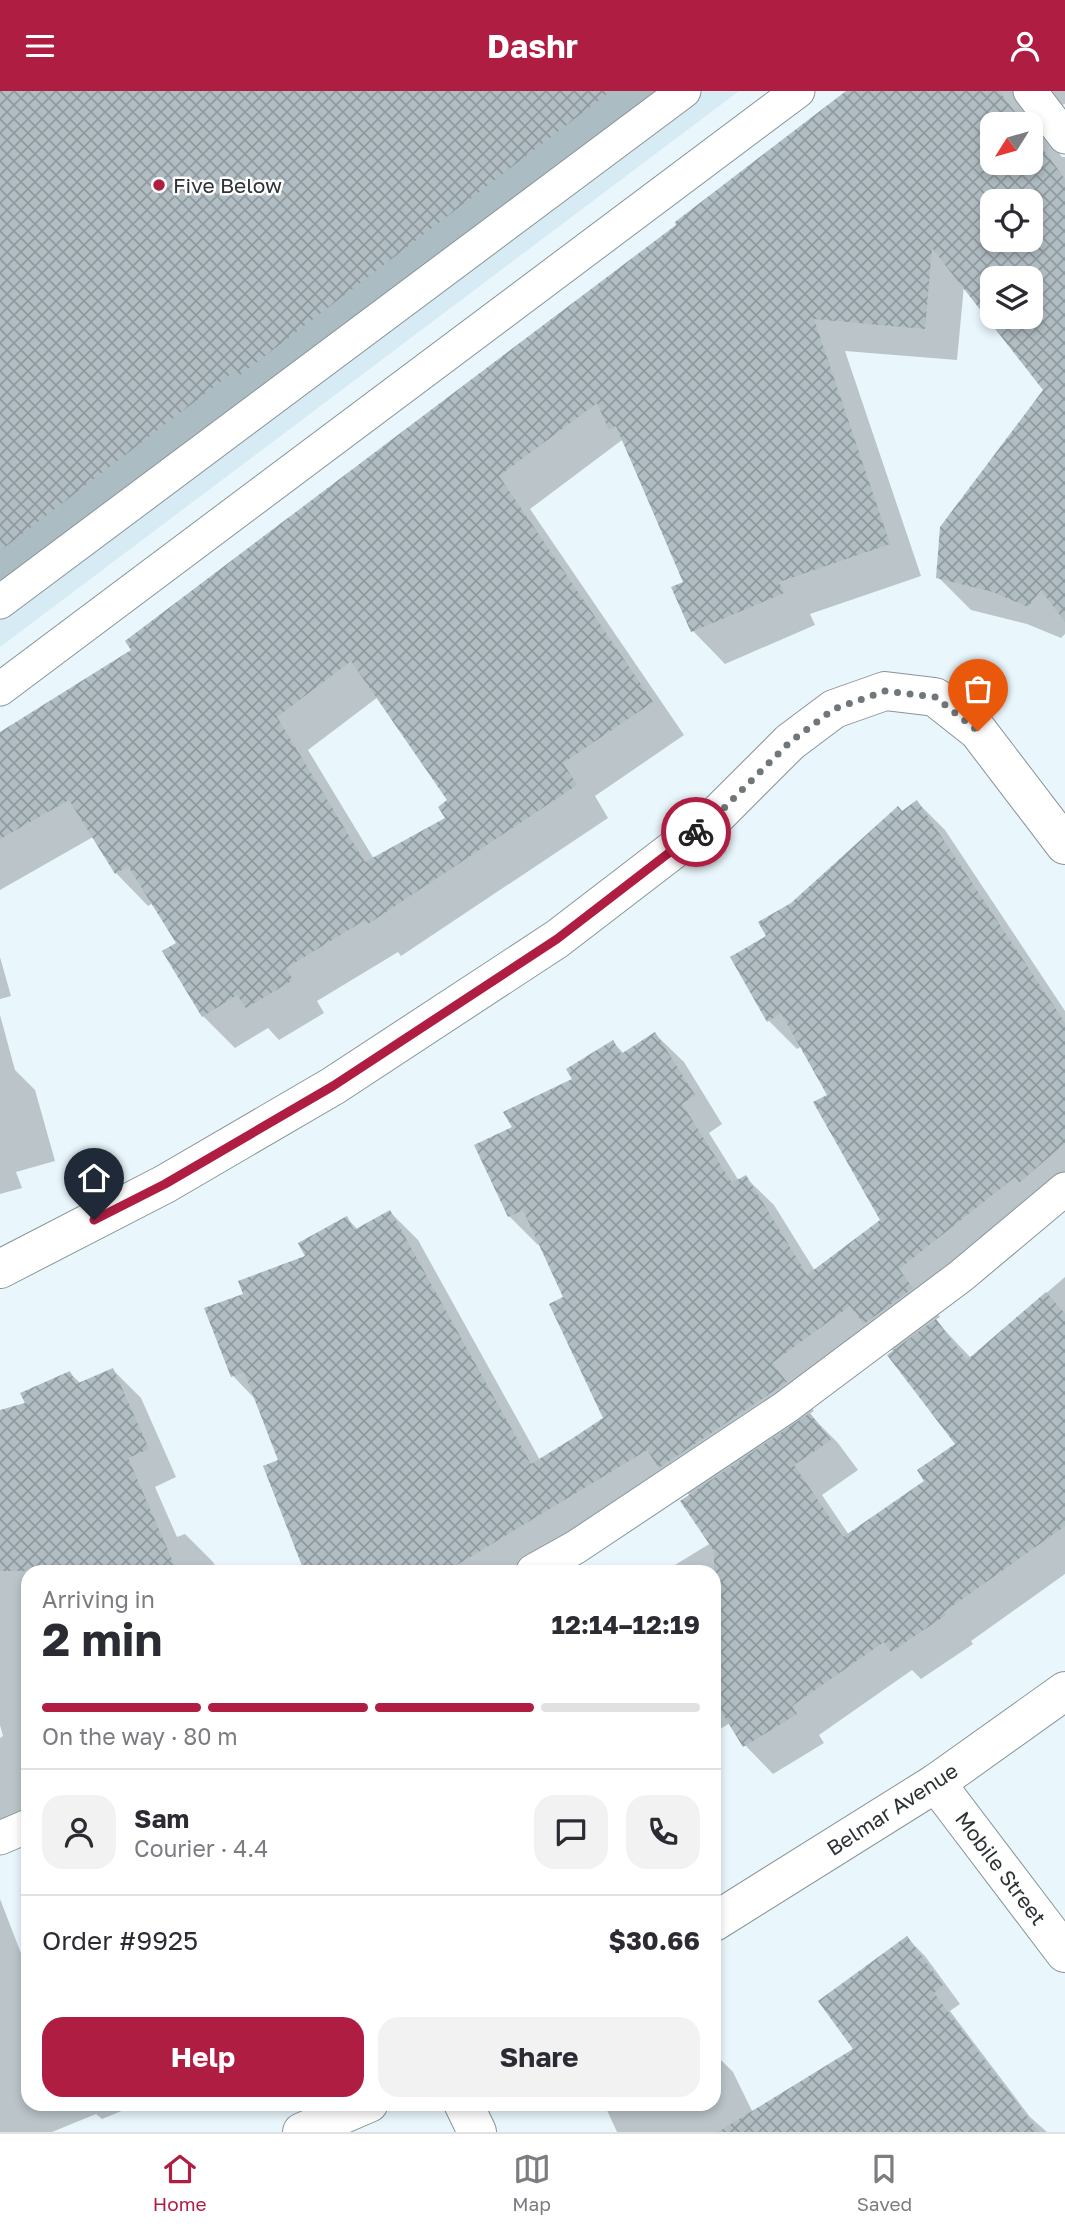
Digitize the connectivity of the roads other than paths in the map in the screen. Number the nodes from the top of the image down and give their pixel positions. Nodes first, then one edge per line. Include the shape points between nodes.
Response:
1 (684, 91) edge
2 (798, 91) edge
3 (1030, 91) edge
4 (1065, 137) edge
5 (0, 602) edge
6 (0, 689) edge
7 (1065, 845) edge
8 (1065, 1189) edge
9 (0, 1269) edge
10 (543, 1565) edge
11 (1065, 1691) edge
12 (936, 1783) junction
13 (21, 1829) edge
14 (0, 1837) edge
15 (721, 1918) edge
16 (1065, 1953) edge
17 (351, 2111) edge
18 (467, 2111) edge
19 (302, 2132) edge
20 (477, 2132) edge

1 - 5 lane
2 - 6 lane
3 - 4 lane
7 - 9 street via 978,731 935,697 885,691 834,709 790,742 712,820 557,939 333,1086 165,1184
8 - 10 lane via 961,1276 786,1407
11 - 12 street, Belmar Avenue
12 - 15 street, Belmar Avenue
12 - 16 street, Mobile Street
13 - 14 lane
17 - 19 street
18 - 20 street

